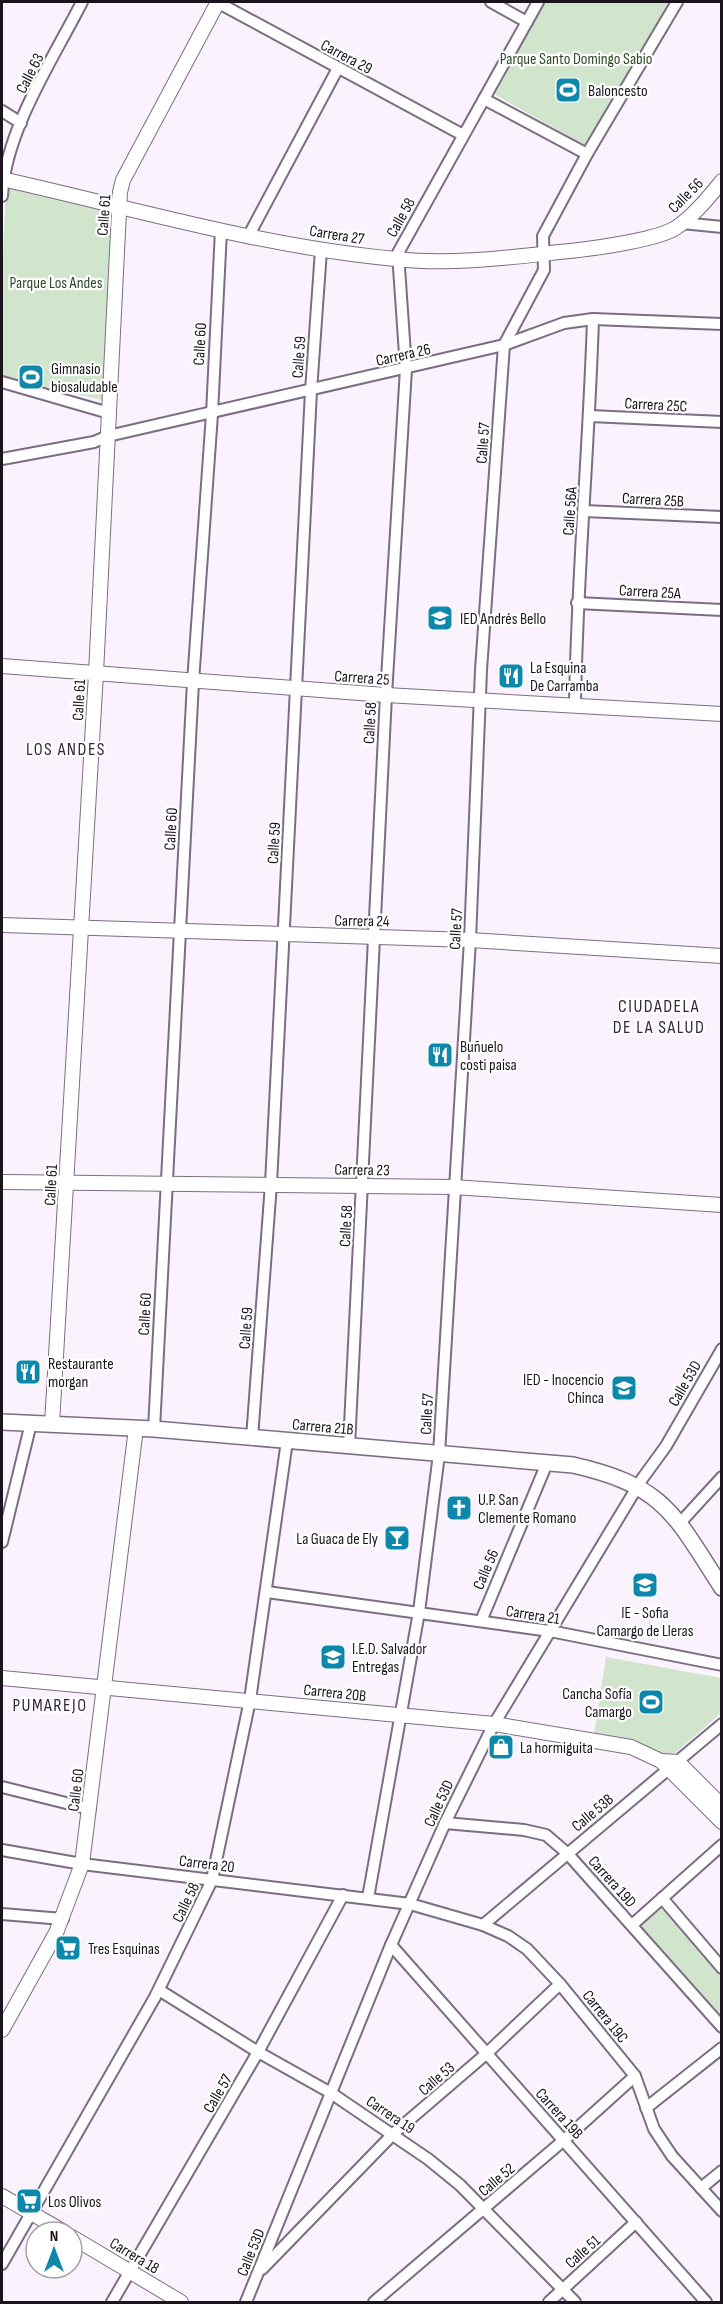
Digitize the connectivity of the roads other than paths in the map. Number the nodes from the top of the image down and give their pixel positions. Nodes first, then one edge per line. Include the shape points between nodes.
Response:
1 (82, 2) edge
2 (218, 2) edge
3 (491, 2) edge
4 (538, 2) edge
5 (677, 2) edge
6 (527, 22) junction
7 (338, 68) junction
8 (484, 99) junction
9 (2, 111) edge
10 (21, 123) junction
11 (463, 135) junction
12 (587, 154) junction
13 (2, 179) edge
14 (722, 181) edge
15 (2, 196) edge
16 (119, 205) junction
17 (677, 227) junction
18 (722, 227) edge
19 (221, 230) junction
20 (249, 235) junction
21 (321, 250) junction
22 (545, 254) junction
23 (398, 260) junction
24 (593, 319) junction
25 (722, 324) edge
26 (504, 345) junction
27 (406, 369) junction
28 (2, 382) edge
29 (310, 391) junction
30 (109, 413) junction
31 (212, 414) junction
32 (590, 416) junction
33 (722, 422) edge
34 (108, 436) junction
35 (2, 459) edge
36 (584, 511) junction
37 (722, 517) edge
38 (577, 603) junction
39 (722, 610) edge
40 (2, 666) edge
41 (96, 673) junction
42 (193, 682) junction
43 (296, 688) junction
44 (386, 695) junction
45 (480, 700) junction
46 (575, 704) junction
47 (722, 714) edge
48 (2, 925) edge
49 (81, 926) junction
50 (182, 930) junction
51 (284, 934) junction
52 (374, 936) junction
53 (470, 940) junction
54 (722, 956) edge
55 (2, 1182) edge
56 (66, 1184) junction
57 (168, 1184) junction
58 (271, 1184) junction
59 (362, 1186) junction
60 (453, 1187) junction
61 (722, 1205) edge
62 (722, 1349) edge
63 (2, 1422) edge
64 (31, 1423) junction
65 (52, 1424) junction
66 (136, 1428) junction
67 (154, 1429) junction
68 (252, 1438) junction
69 (288, 1441) junction
70 (349, 1446) junction
71 (439, 1454) junction
72 (547, 1463) junction
73 (722, 1477) edge
74 (638, 1486) junction
75 (680, 1523) junction
76 (2, 1542) edge
77 (722, 1588) edge
78 (267, 1592) junction
79 (419, 1612) junction
80 (481, 1621) junction
81 (550, 1631) junction
82 (722, 1665) edge
83 (2, 1678) edge
84 (103, 1688) junction
85 (250, 1700) junction
86 (401, 1715) junction
87 (494, 1724) junction
88 (722, 1724) edge
89 (668, 1764) junction
90 (2, 1787) edge
91 (722, 1806) edge
92 (90, 1809) junction
93 (722, 1822) edge
94 (445, 1823) junction
95 (722, 1845) edge
96 (2, 1850) edge
97 (567, 1853) junction
98 (82, 1864) junction
99 (212, 1880) junction
100 (343, 1895) junction
101 (369, 1898) junction
102 (662, 1898) junction
103 (410, 1904) junction
104 (2, 1914) edge
105 (63, 1919) junction
106 (483, 1925) junction
107 (632, 1925) junction
108 (391, 1945) junction
109 (722, 1968) edge
110 (560, 1984) junction
111 (159, 1990) junction
112 (722, 2027) edge
113 (2, 2030) edge
114 (722, 2048) edge
115 (258, 2052) junction
116 (486, 2054) junction
117 (635, 2076) junction
118 (331, 2093) junction
119 (646, 2108) junction
120 (394, 2133) junction
121 (564, 2140) junction
122 (722, 2171) edge
123 (702, 2188) junction
124 (2, 2196) edge
125 (483, 2210) junction
126 (722, 2211) edge
127 (31, 2213) junction
128 (43, 2220) edge
129 (636, 2222) junction
130 (84, 2243) edge
131 (2, 2264) edge
132 (131, 2270) junction
133 (258, 2274) junction
134 (562, 2289) junction
135 (112, 2302) edge
136 (181, 2302) edge
137 (246, 2302) edge
138 (374, 2302) edge
139 (549, 2302) edge
140 (575, 2302) edge
141 (706, 2302) edge

1 - 10 street, Calle 63
2 - 7 street, Carrera 29
2 - 16 street, Calle 61 via 123,180
3 - 6 street
4 - 6 street, Calle 58
5 - 12 street, Calle 57
6 - 8 street, Calle 58
7 - 11 street, Carrera 29
7 - 20 street
8 - 11 street, Calle 58
8 - 12 street
9 - 10 street
10 - 13 street, Calle 63
11 - 23 street, Calle 58 via 400,246
12 - 22 street, Calle 57 via 543,237
13 - 15 street, Calle 63
13 - 16 street, Carrera 27
14 - 17 street, Calle 56
16 - 19 street, Carrera 27
16 - 30 street, Calle 61
17 - 18 street, Carrera 27
17 - 22 street, Carrera 27 via 596,249
19 - 20 street, Carrera 27
19 - 31 street, Calle 60
20 - 21 street, Carrera 27
21 - 23 street, Carrera 27
21 - 29 street, Calle 59
22 - 23 street, Carrera 27 via 448,261
22 - 26 street, Calle 57 via 541,277
23 - 27 street, Calle 58
24 - 25 street, Carrera 26
24 - 26 street, Carrera 26 via 564,323
24 - 32 street, Calle 56A
26 - 27 street, Carrera 26
26 - 45 street, Calle 57
27 - 29 street, Carrera 26
27 - 44 street, Calle 58
28 - 30 street
29 - 31 street, Carrera 26
29 - 43 street, Calle 59
30 - 34 street, Calle 61
31 - 34 street, Carrera 26
31 - 42 street, Calle 60
32 - 33 street, Carrera 25C
32 - 36 street, Calle 56A
34 - 35 street, Carrera 26
34 - 41 street, Calle 61
36 - 37 street, Carrera 25B
36 - 38 street, Calle 56A
38 - 39 street, Carrera 25A
38 - 46 street, Calle 56A
40 - 41 street, Carrera 25
41 - 42 street, Carrera 25
41 - 49 street, Calle 61
42 - 43 street, Carrera 25
42 - 50 street, Calle 60
43 - 44 street, Carrera 25
43 - 51 street, Calle 59
44 - 45 street, Carrera 25
44 - 52 street, Calle 58
45 - 46 street, Carrera 25
45 - 53 street, Calle 57
46 - 47 street, Carrera 25
48 - 49 street, Carrera 24
49 - 50 street, Carrera 24
49 - 56 street, Calle 61
50 - 51 street, Carrera 24
50 - 57 street, Calle 60
51 - 52 street, Carrera 24
51 - 58 street, Calle 59
52 - 53 street, Carrera 24
52 - 59 street, Calle 58
53 - 54 street, Carrera 24
53 - 60 street, Calle 57
55 - 56 street, Carrera 23
56 - 57 street, Carrera 23
56 - 65 street, Calle 61
57 - 58 street, Carrera 23
57 - 67 street, Calle 60
58 - 59 street, Carrera 23
58 - 68 street, Calle 59
59 - 60 street, Carrera 23
59 - 70 street, Calle 58
60 - 61 street, Carrera 23
60 - 71 street, Calle 57
62 - 74 street, Calle 53D
63 - 64 main road, Carrera 21B
64 - 65 main road, Carrera 21B
64 - 76 street
65 - 66 main road, Carrera 21B
66 - 67 main road, Carrera 21B
66 - 84 street, Calle 60
67 - 68 main road, Carrera 21B
68 - 69 main road, Carrera 21B
69 - 70 main road, Carrera 21B
69 - 78 street, Calle 58
70 - 71 main road, Carrera 21B
71 - 72 main road, Carrera 21B
71 - 79 street, Calle 57
72 - 74 main road, Carrera 21B via 597,1471
72 - 80 street, Calle 56
73 - 75 street
74 - 75 main road, Carrera 21B
74 - 81 street, Calle 53D
75 - 77 main road, Carrera 21B
78 - 79 street, Carrera 21
78 - 85 street, Calle 58
79 - 80 street, Carrera 21
79 - 86 street, Calle 57
80 - 81 street, Carrera 21
81 - 82 street, Carrera 21
81 - 87 street, Calle 53D
83 - 84 street, Carrera 20B
84 - 85 street, Carrera 20B
84 - 92 street, Calle 60
85 - 86 street, Carrera 20B
85 - 99 street, Calle 58
86 - 87 street, Carrera 20B
86 - 101 street, Calle 57
87 - 89 street, Carrera 20B via 632,1747
87 - 94 street, Calle 53D
88 - 89 street, Calle 53B
89 - 91 street
89 - 93 street
89 - 97 street, Calle 53B
90 - 92 street
92 - 98 street, Calle 60
94 - 97 street, Carrera 19D via 546,1835
94 - 103 street, Calle 53D
95 - 102 street
96 - 98 street, Carrera 20
97 - 106 street, Calle 53B
97 - 107 street, Carrera 19D
98 - 99 street, Carrera 20
98 - 105 street, Calle 60
99 - 100 street, Carrera 20
99 - 111 street, Calle 58
100 - 101 street, Carrera 20
100 - 115 street, Calle 57
101 - 103 street, Carrera 20
102 - 107 street
102 - 109 street
103 - 106 street, Carrera 19C
103 - 108 street, Calle 53D
104 - 105 street
105 - 113 street, Calle 60
106 - 110 street, Carrera 19C via 527,1949
107 - 112 street, Carrera 19D
108 - 116 street, Carrera 19B
108 - 118 street, Calle 53D
110 - 116 street, Calle 53
110 - 117 street, Carrera 19C
111 - 115 street, Carrera 19
111 - 127 street, Calle 58
114 - 119 street
115 - 118 street, Carrera 19
115 - 132 street, Calle 57
116 - 120 street, Calle 53
116 - 121 street, Carrera 19B
117 - 119 street, Carrera 19C
117 - 121 street, Calle 52
118 - 120 street, Carrera 19
118 - 133 street, Calle 53D
119 - 123 street, Carrera 19C via 672,2156
120 - 125 street, Carrera 19 via 460,2185
120 - 133 street, Calle 53
121 - 125 street, Calle 52
121 - 129 street, Carrera 19B
122 - 123 street
123 - 126 street, Carrera 19C
124 - 127 street
125 - 134 street, Carrera 19
125 - 138 street, Calle 52
127 - 128 street
127 - 131 street, Calle 58
129 - 134 street, Calle 51
129 - 141 street, Carrera 19B
130 - 132 street, Carrera 18
132 - 135 street, Calle 57
132 - 136 street, Carrera 18
133 - 137 street, Calle 53D
134 - 139 street, Calle 51
134 - 140 street, Carrera 19

